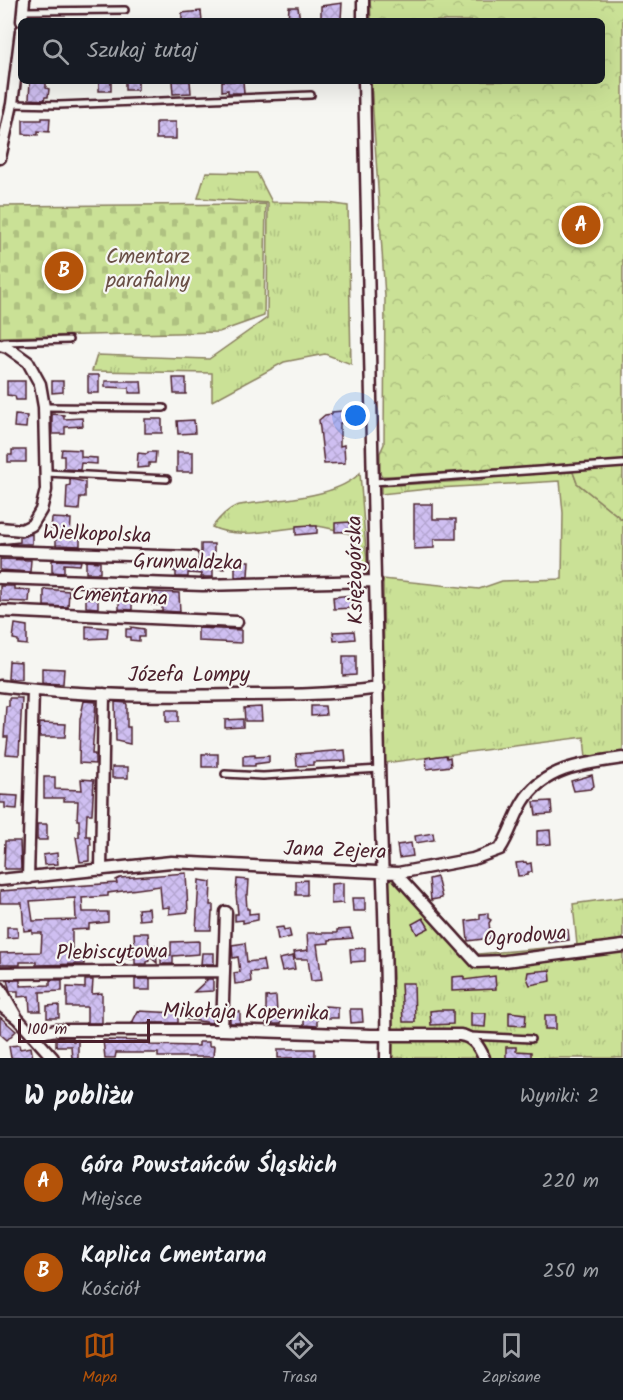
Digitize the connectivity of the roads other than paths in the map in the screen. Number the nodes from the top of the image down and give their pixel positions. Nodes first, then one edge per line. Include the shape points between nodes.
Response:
1 (363, 0) edge
2 (125, 10) dead end
3 (23, 11) edge
4 (363, 18) edge
5 (18, 75) edge
6 (364, 84) edge
7 (311, 95) dead end
8 (12, 104) junction
9 (0, 158) edge
10 (69, 340) dead end
11 (0, 344) edge
12 (44, 407) junction
13 (164, 408) dead end
14 (623, 464) edge
15 (46, 474) junction
16 (166, 479) dead end
17 (374, 482) junction
18 (0, 528) edge
19 (0, 551) edge
20 (193, 557) dead end
21 (0, 578) edge
22 (376, 581) junction
23 (0, 611) edge
24 (237, 622) dead end
25 (0, 686) edge
26 (379, 688) junction
27 (33, 690) junction
28 (104, 694) junction
29 (623, 758) edge
30 (380, 769) junction
31 (225, 774) dead end
32 (101, 870) junction
33 (382, 872) junction
34 (398, 873) junction
35 (28, 878) junction
36 (0, 880) edge
37 (226, 912) dead end
38 (623, 946) edge
39 (224, 971) junction
40 (0, 973) edge
41 (0, 988) edge
42 (0, 1005) edge
43 (17, 1018) junction
44 (222, 1030) junction
45 (387, 1035) junction
46 (469, 1036) junction
47 (34, 1037) junction
48 (531, 1039) dead end
49 (53, 1058) edge
50 (386, 1058) edge
51 (484, 1058) edge

1 - 4 street
2 - 3 lane
5 - 8 street
6 - 17 street, Księżogórska
7 - 8 lane
8 - 9 street
10 - 11 lane
11 - 12 street via 28,362 40,384
12 - 13 lane
12 - 15 street
14 - 17 lane
15 - 16 lane
15 - 18 street via 41,510 32,525 22,530
17 - 22 street, Księżogórska
19 - 20 street, Wielkopolska
21 - 22 street, Grunwaldzka via 203,585
22 - 26 street, Księżogórska
23 - 24 street, Cmentarna
25 - 27 street, Józefa Lompy
26 - 28 street, Józefa Lompy via 304,694
26 - 30 street, Księżogórska
27 - 28 street, Józefa Lompy
27 - 35 street
28 - 32 street
29 - 34 street, Jana Zejera via 578,765 541,782 522,803 504,843 494,852 473,860
30 - 31 lane via 263,776
30 - 33 street, Księżogórska
32 - 33 street, Jana Zejera via 171,862
32 - 35 street, Jana Zejera
33 - 34 street, Jana Zejera
33 - 45 street, Księżogórska
34 - 38 street, Ogrodowa via 476,962
35 - 36 street, Jana Zejera
37 - 39 street
39 - 40 street, Plebiscytowa
39 - 44 street
41 - 43 street
42 - 43 street
43 - 47 street
44 - 45 street, Mikołaja Kopernika
44 - 47 street, Mikołaja Kopernika via 56,1030
45 - 46 street
45 - 50 street, Księżogórska
46 - 48 lane
46 - 51 street
47 - 49 street

